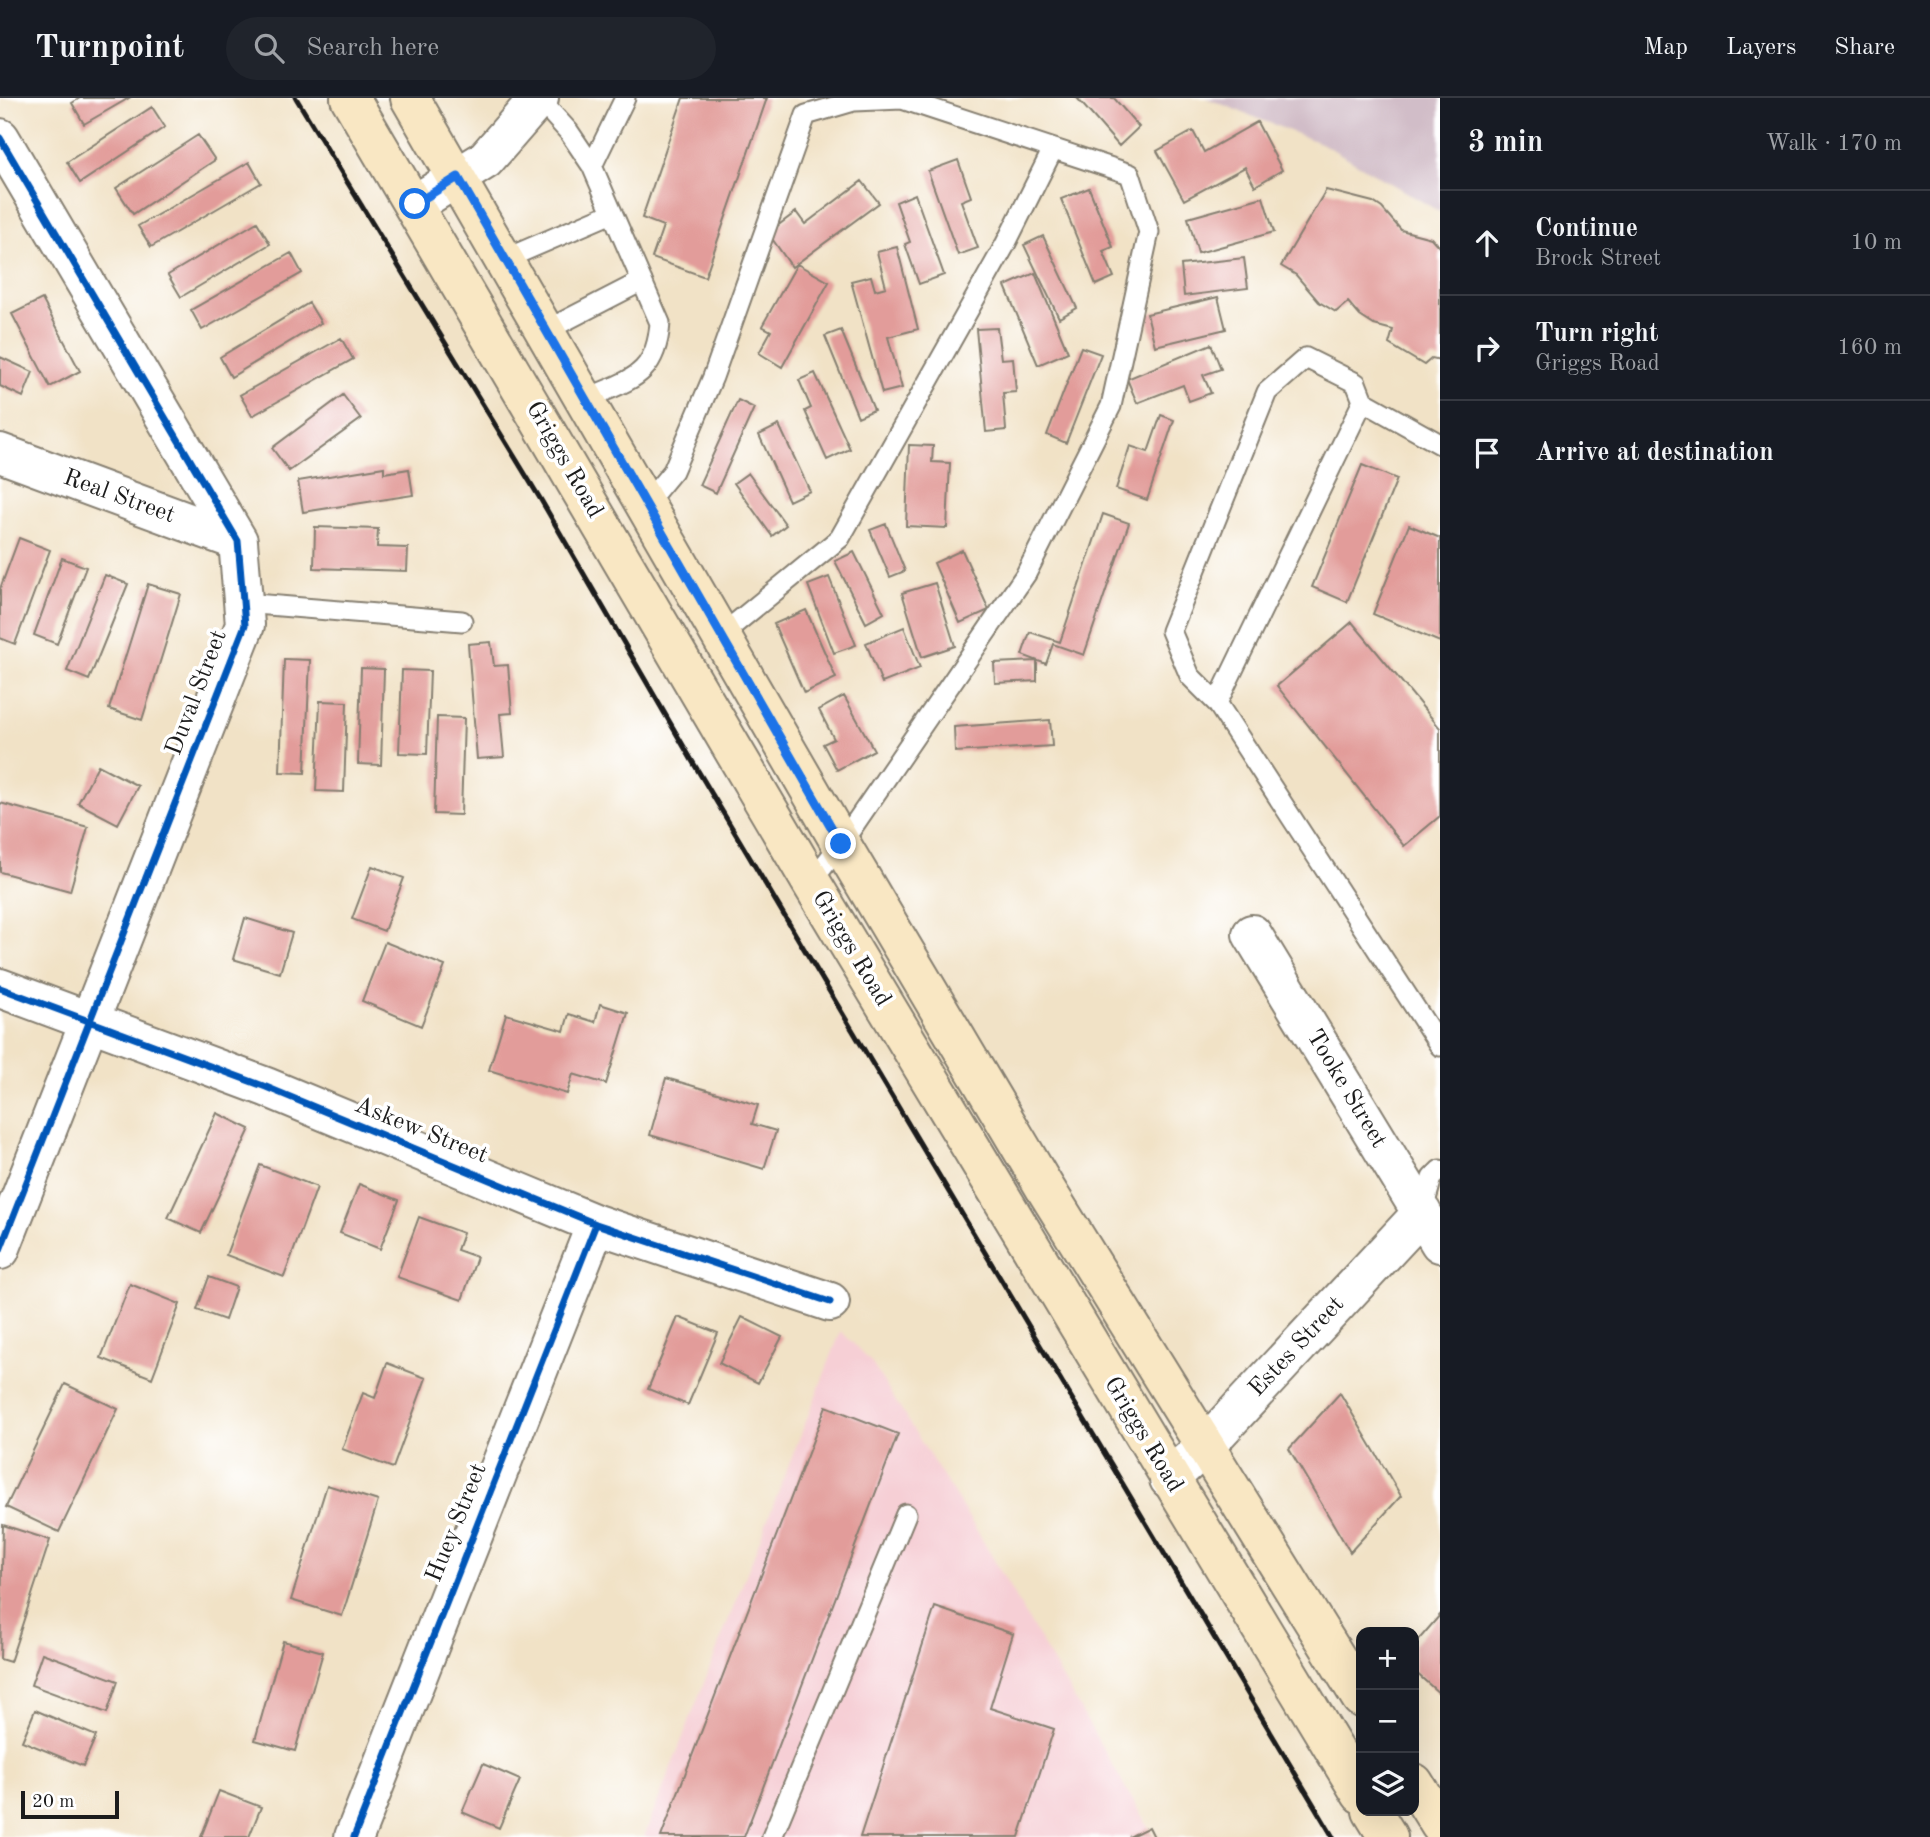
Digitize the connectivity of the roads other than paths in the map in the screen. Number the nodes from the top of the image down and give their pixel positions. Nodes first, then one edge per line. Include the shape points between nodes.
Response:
1 (350, 98) edge
2 (411, 98) edge
3 (539, 98) edge
4 (625, 98) edge
5 (0, 138) edge
6 (1053, 149) junction
7 (592, 166) junction
8 (458, 177) junction
9 (415, 204) junction
10 (612, 213) junction
11 (505, 259) junction
12 (642, 281) junction
13 (545, 331) junction
14 (584, 400) junction
15 (1363, 401) junction
16 (1440, 444) edge
17 (0, 453) edge
18 (644, 506) junction
19 (238, 541) junction
20 (243, 603) junction
21 (463, 621) dead end
22 (720, 636) junction
23 (1217, 703) junction
24 (841, 844) junction
25 (811, 882) junction
26 (1252, 934) dead end
27 (0, 988) edge
28 (89, 1021) junction
29 (1440, 1046) edge
30 (1440, 1170) edge
31 (596, 1224) junction
32 (1431, 1228) edge
33 (0, 1250) edge
34 (830, 1302) dead end
35 (1206, 1446) junction
36 (1169, 1479) junction
37 (906, 1514) dead end
38 (1356, 1690) edge
39 (1356, 1786) edge
40 (1419, 1791) edge
41 (1375, 1816) edge
42 (1440, 1825) edge
43 (354, 1837) edge
44 (772, 1837) edge
45 (1388, 1837) edge

1 - 9 main road, Griggs Road
2 - 8 main road, Griggs Road
3 - 7 lane
3 - 8 street via 485,160
4 - 7 lane
5 - 19 street, Duval Street
6 - 18 lane via 902,99 854,101 806,115 713,377 673,471
6 - 22 lane via 840,538
6 - 24 lane via 1130,174 1149,232 1111,406 1026,574
7 - 10 lane
8 - 9 street
8 - 11 main road, Griggs Road
9 - 25 main road, Griggs Road
10 - 11 lane
10 - 12 lane
11 - 13 main road, Griggs Road
12 - 13 lane
12 - 14 lane via 660,323 658,349 645,370
13 - 14 main road, Griggs Road
14 - 18 main road, Griggs Road
15 - 16 lane
15 - 23 lane
15 - 23 lane via 1356,383 1306,358 1267,392 1171,631 1190,676
17 - 19 street, Real Street
18 - 22 main road, Griggs Road
19 - 20 street, Duval Street
20 - 21 lane
20 - 28 street, Duval Street via 245,625
22 - 24 main road, Griggs Road
23 - 29 lane
24 - 25 lane
24 - 35 main road, Griggs Road via 1045,1188
25 - 36 main road, Griggs Road
26 - 32 street, Tooke Street
27 - 28 street, Askew Street
28 - 31 street, Askew Street via 266,1087
28 - 33 street, Duval Street
30 - 32 lane via 1432,1178
31 - 34 street, Askew Street
31 - 43 street, Huey Street
32 - 35 street, Estes Street
35 - 36 street, Estes Street
35 - 38 main road, Griggs Road
36 - 39 main road, Griggs Road
37 - 44 lane
40 - 42 main road
41 - 45 main road

